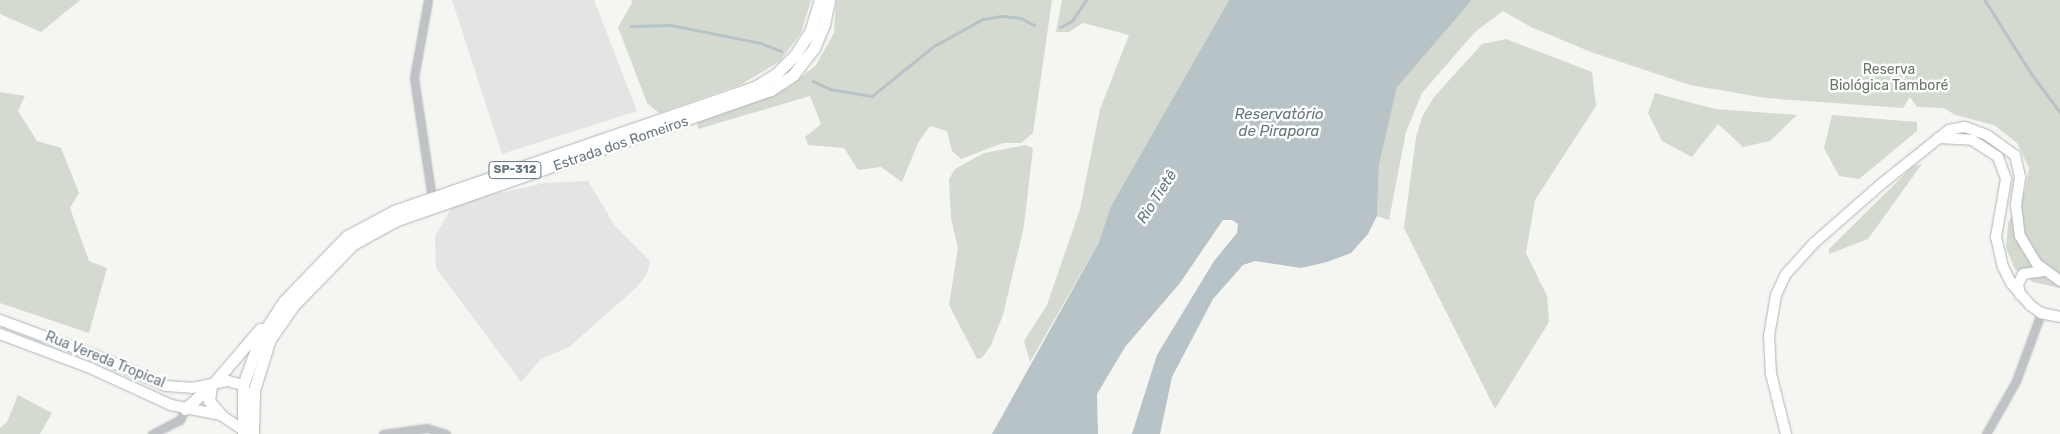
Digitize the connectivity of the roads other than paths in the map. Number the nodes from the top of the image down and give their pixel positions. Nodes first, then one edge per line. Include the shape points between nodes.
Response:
1 (428, 0) edge
2 (820, 0) edge
3 (829, 0) edge
4 (1938, 138) junction
5 (432, 198) junction
6 (2044, 271) junction
7 (2060, 281) edge
8 (2020, 296) junction
9 (2041, 313) junction
10 (273, 315) junction
11 (2057, 315) edge
12 (0, 320) edge
13 (0, 334) edge
14 (212, 384) junction
15 (243, 385) junction
16 (185, 409) junction
17 (221, 415) junction
18 (248, 431) edge
19 (152, 434) edge
20 (383, 434) edge
21 (446, 434) edge
22 (1786, 434) edge
23 (1986, 434) edge

1 - 5 street via 414,78
2 - 5 main road, Estrada dos Romeiros / SP-312 via 810,32 795,56 776,74 755,87
3 - 18 main road, Estrada dos Romeiros / SP-312 via 814,48 792,75 771,90 396,220 352,244 292,307 270,339 257,375
4 - 6 main road via 1949,130 1965,128 1998,140 2014,155 2020,177 2016,205 2020,236
4 - 8 main road via 1961,138 1982,144 1998,157 2004,168 2006,190 1996,236 2002,267
4 - 22 main road via 1814,243 1791,266 1781,283 1774,301 1769,336 1771,374
5 - 10 main road, Estrada dos Romeiros / SP-312 via 385,215 347,236 316,264
6 - 7 main road
6 - 8 main road via 2023,274 2018,284
8 - 9 main road
9 - 11 main road
9 - 23 street via 2016,381
10 - 14 main road
10 - 15 main road, Estrada dos Romeiros / SP-312 via 253,352
12 - 14 main road, Rua Vereda Tropical via 166,386 192,388
13 - 16 main road, Rua Vereda Tropical
14 - 15 main road, Rua Vereda Tropical via 228,381
14 - 16 main road
14 - 17 main road via 208,401
15 - 18 main road, Estrada dos Romeiros / SP-312
16 - 17 main road, Rua Vereda Tropical
16 - 19 street via 180,420
17 - 18 main road
20 - 21 street via 426,428

